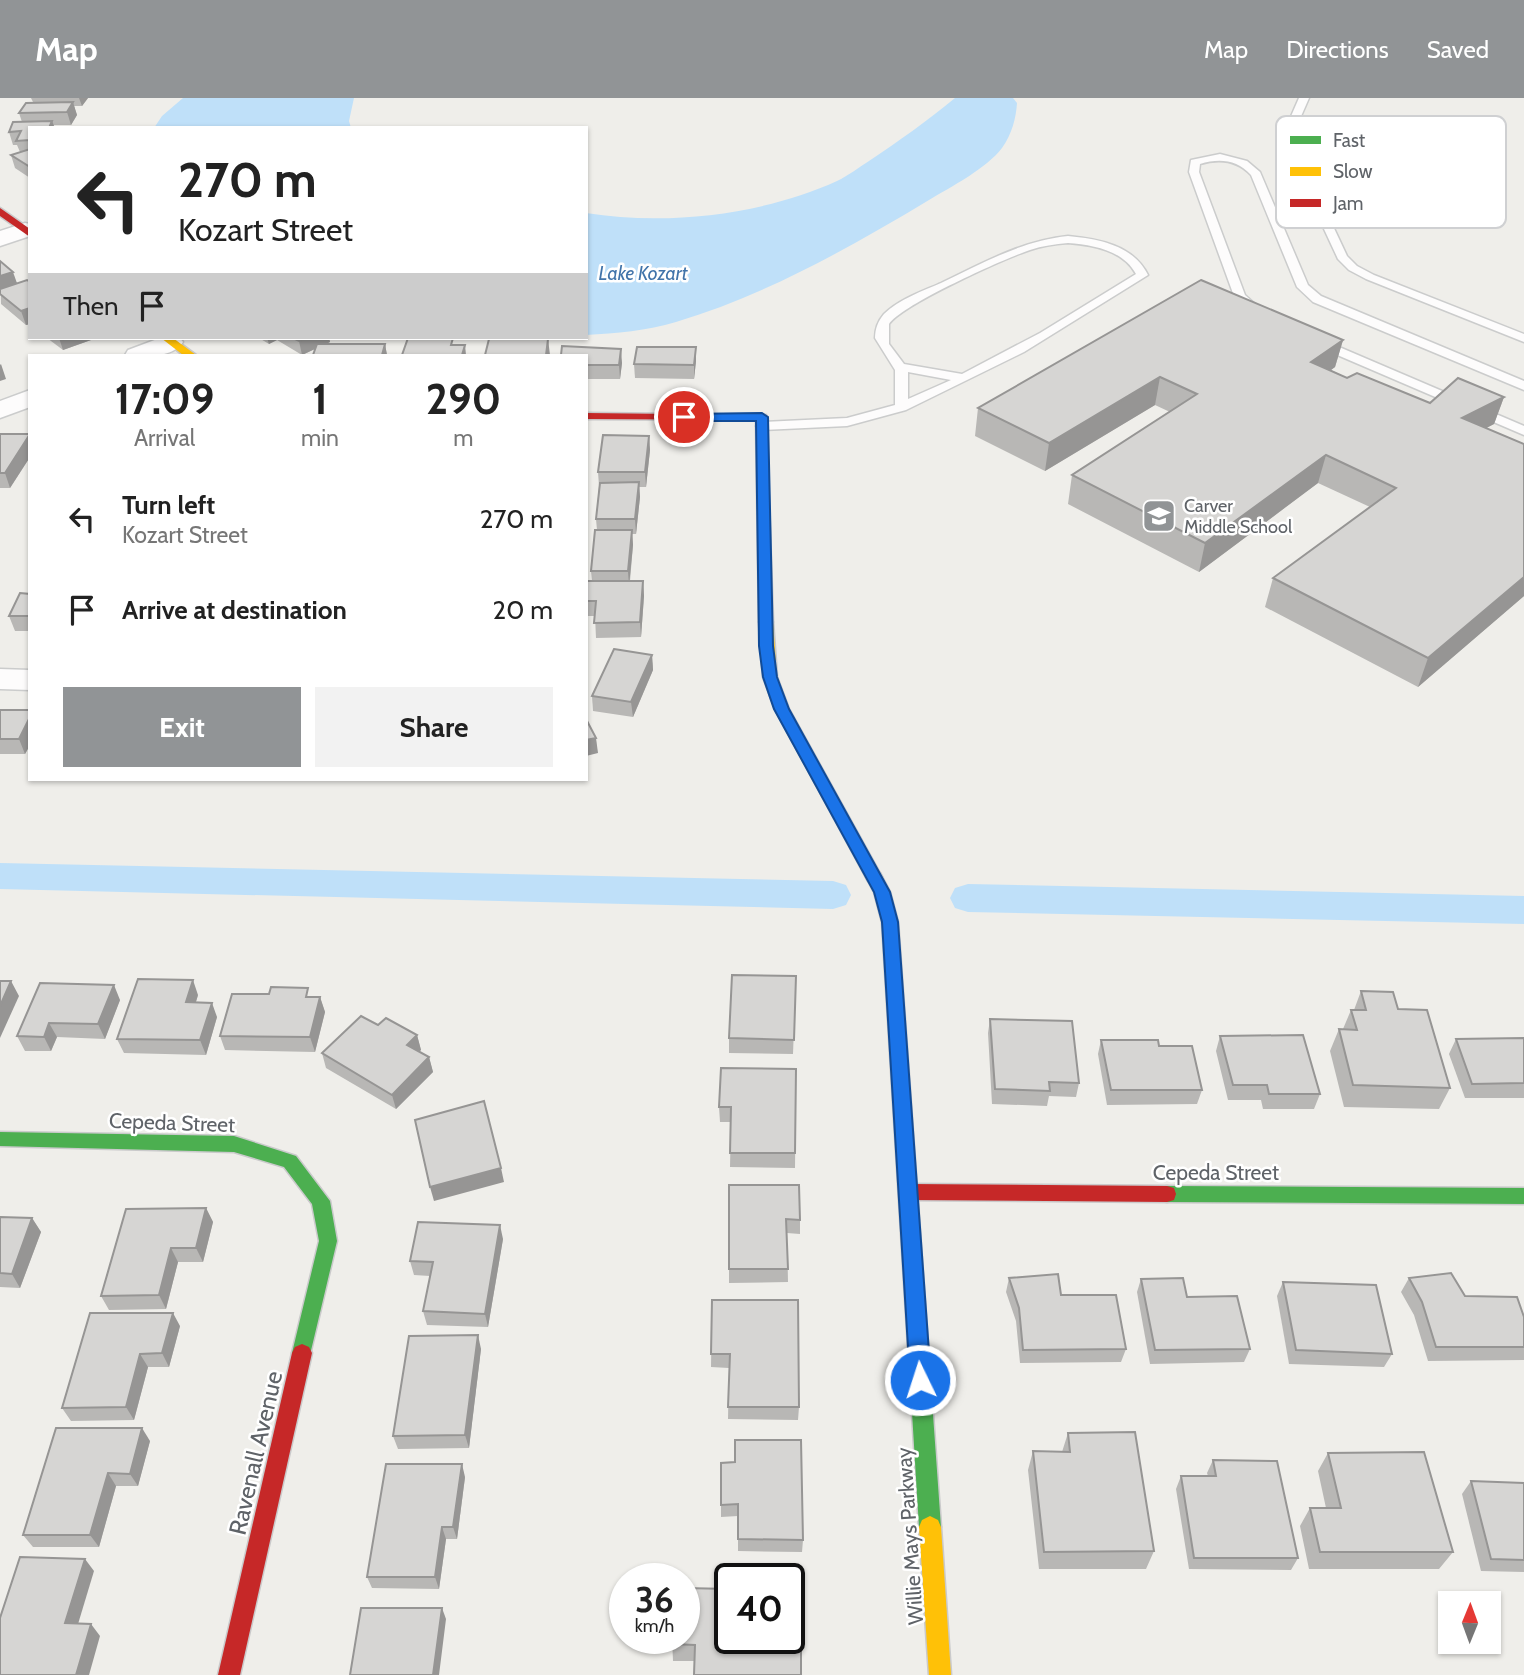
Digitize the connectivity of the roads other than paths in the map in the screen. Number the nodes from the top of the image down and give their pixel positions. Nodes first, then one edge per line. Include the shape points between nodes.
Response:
1 (1304, 98) edge
2 (1298, 116) edge
3 (0, 211) edge
4 (1276, 222) edge
5 (1278, 228) edge
6 (1329, 228) edge
7 (27, 232) edge
8 (0, 239) edge
9 (1273, 321) edge
10 (1307, 337) edge
11 (1524, 338) edge
12 (176, 345) edge
13 (141, 354) edge
14 (900, 368) junction
15 (963, 378) junction
16 (1524, 386) edge
17 (28, 399) edge
18 (901, 407) junction
19 (0, 410) edge
20 (588, 416) edge
21 (762, 421) junction
22 (1524, 431) edge
23 (0, 680) edge
24 (28, 680) edge
25 (0, 1139) edge
26 (908, 1192) junction
27 (1524, 1196) edge
28 (328, 1241) joint
29 (229, 1675) edge
30 (940, 1675) edge

1 - 2 lane
3 - 7 street
4 - 9 lane via 1248,163 1223,157 1195,162 1194,173 1240,296
5 - 16 lane via 1303,287 1317,299
6 - 11 lane via 1342,257 1353,268
7 - 8 street
10 - 22 lane
12 - 13 street
14 - 15 lane
14 - 15 lane via 879,337 891,313 1027,246 1041,241 1084,240 1123,253 1140,269 1142,275 1092,308
14 - 18 lane
15 - 18 lane
17 - 19 street
18 - 21 lane via 837,423
20 - 21 street
21 - 26 street, Willie Mays Parkway via 770,677 782,709 882,892 894,961
23 - 24 street
25 - 28 street, Cepeda Street via 245,1147 290,1161 321,1201
26 - 27 street, Cepeda Street
26 - 30 street, Willie Mays Parkway
28 - 29 street, Ravenall Avenue

